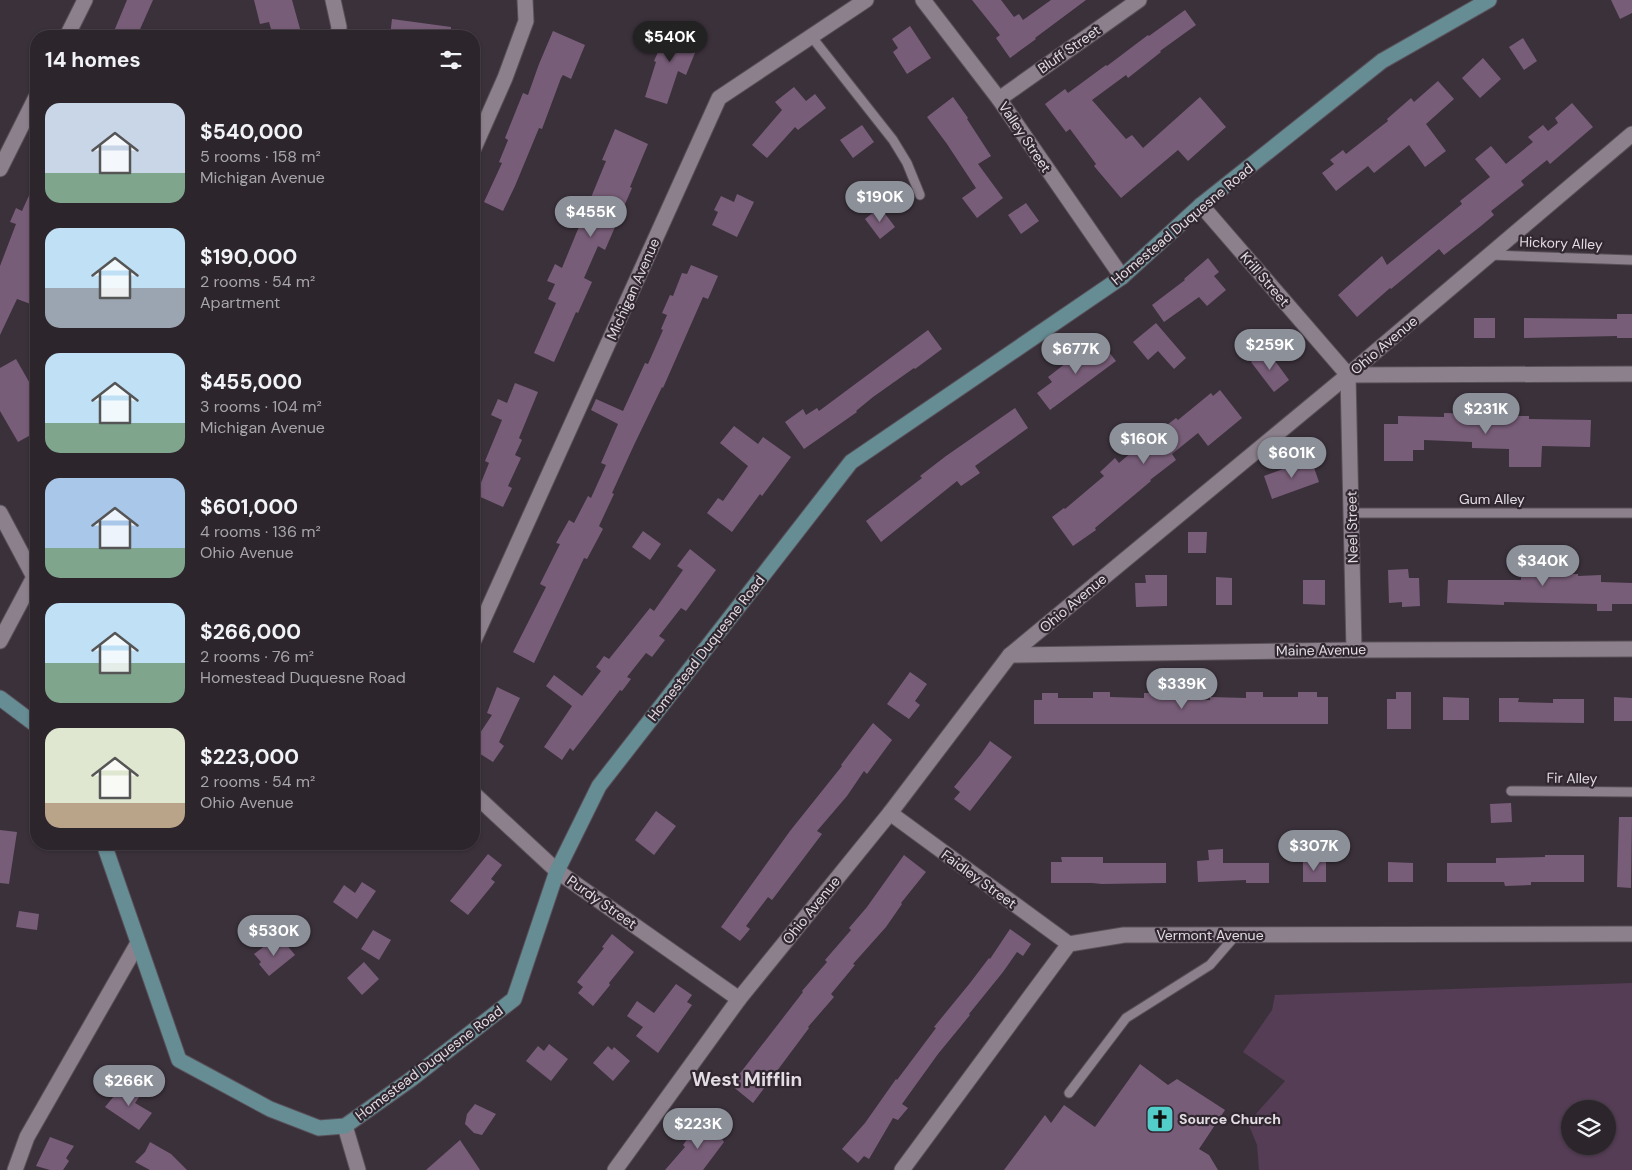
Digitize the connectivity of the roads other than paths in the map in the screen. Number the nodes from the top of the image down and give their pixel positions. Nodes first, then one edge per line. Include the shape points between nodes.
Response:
1 (85, 0) edge
2 (333, 0) edge
3 (525, 0) edge
4 (866, 0) edge
5 (923, 0) edge
6 (1139, 0) edge
7 (1489, 0) edge
8 (70, 30) edge
9 (339, 30) edge
10 (812, 36) junction
11 (1000, 99) junction
12 (30, 109) edge
13 (480, 134) edge
14 (1629, 138) edge
15 (0, 169) edge
16 (920, 195) dead end
17 (1201, 206) junction
18 (1490, 254) junction
19 (1632, 260) edge
20 (1122, 277) junction
21 (1632, 374) edge
22 (1348, 375) junction
23 (1632, 512) edge
24 (0, 513) edge
25 (1351, 514) junction
26 (30, 568) edge
27 (30, 586) edge
28 (480, 627) edge
29 (0, 641) edge
30 (1632, 649) edge
31 (1354, 650) junction
32 (1010, 655) junction
33 (0, 698) edge
34 (30, 721) edge
35 (1511, 791) dead end
36 (1632, 792) edge
37 (480, 799) edge
38 (890, 813) junction
39 (106, 850) edge
40 (558, 870) junction
41 (1236, 934) junction
42 (1632, 934) edge
43 (138, 943) junction
44 (1069, 944) junction
45 (738, 999) junction
46 (1068, 1093) dead end
47 (345, 1126) junction
48 (15, 1170) edge
49 (358, 1170) edge
50 (615, 1170) edge
51 (902, 1170) edge

1 - 8 street
2 - 9 street
3 - 13 street via 526,22
4 - 10 street, Michigan Avenue
5 - 11 street, Valley Street
6 - 11 street, Bluff Street
7 - 17 street, Homestead Duquesne Road via 1382,60
10 - 16 lane via 893,140
10 - 28 street, Michigan Avenue via 719,98
11 - 20 street, Valley Street
12 - 15 street
14 - 18 street, Ohio Avenue
17 - 20 street, Homestead Duquesne Road
17 - 22 street, Krill Street
18 - 19 lane, Hickory Alley
18 - 22 street, Ohio Avenue
20 - 40 street, Homestead Duquesne Road via 851,462 599,786
21 - 22 street
22 - 25 street, Neel Street
22 - 32 street, Ohio Avenue
23 - 25 lane, Gum Alley
24 - 26 street
25 - 31 street, Neel Street
27 - 29 street
30 - 31 street, Maine Avenue
31 - 32 street, Maine Avenue
32 - 38 street, Ohio Avenue
33 - 34 street
35 - 36 lane, Fir Alley
37 - 40 street, Purdy Street
38 - 44 street, Faidley Street
38 - 45 street, Ohio Avenue
39 - 43 street, Homestead Duquesne Road
40 - 45 street, Purdy Street
40 - 47 street, Homestead Duquesne Road via 514,999
41 - 42 street, Vermont Avenue
41 - 44 street, Vermont Avenue via 1124,935
41 - 46 lane via 1210,966 1126,1018
43 - 47 street, Homestead Duquesne Road via 179,1060 270,1110 319,1128
43 - 48 street via 27,1137
44 - 51 street
45 - 50 street, Ohio Avenue
47 - 49 street

